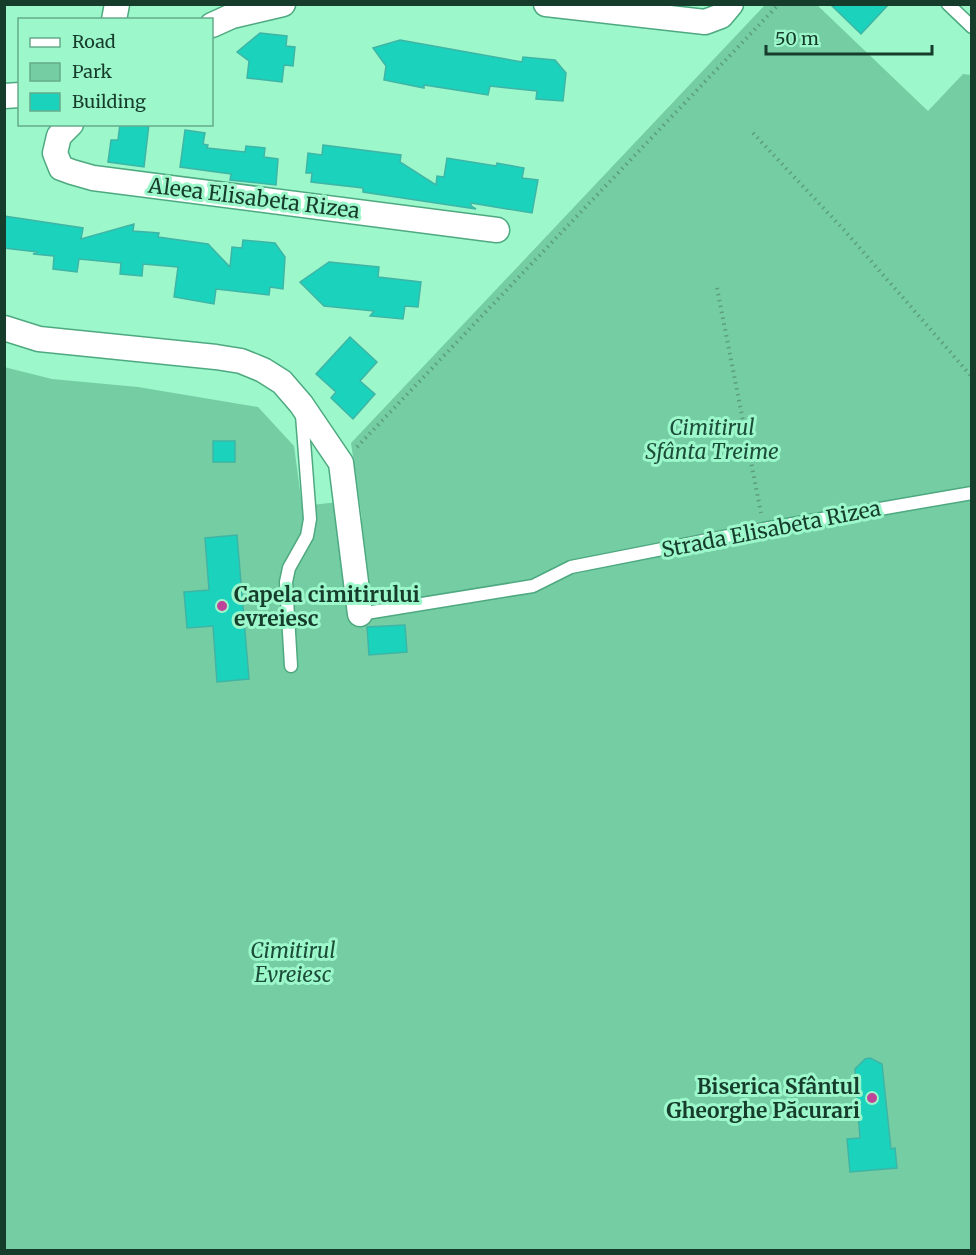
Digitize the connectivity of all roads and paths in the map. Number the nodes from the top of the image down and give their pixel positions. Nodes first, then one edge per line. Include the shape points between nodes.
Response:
1 (283, 4) edge
2 (546, 4) edge
3 (731, 4) edge
4 (778, 4) edge
5 (948, 4) edge
6 (213, 25) edge
7 (972, 27) edge
8 (69, 126) edge
9 (753, 133) dead end
10 (497, 230) dead end
11 (717, 288) dead end
12 (4, 328) edge
13 (972, 377) edge
14 (301, 404) junction
15 (341, 463) junction
16 (972, 493) edge
17 (764, 529) junction
18 (360, 614) joint
19 (291, 666) dead end

1 - 6 street
2 - 3 street via 705,22 721,16
4 - 15 path
5 - 7 lane
8 - 10 street, Aleea Elisabeta Rizea via 59,136 55,153 61,168 93,178
9 - 13 path
11 - 17 path
12 - 14 street via 39,339 241,361 282,382
14 - 15 street
14 - 19 lane via 309,519 307,536 286,582
15 - 18 street
16 - 17 lane, Strada Elisabeta Rizea
17 - 18 lane, Strada Elisabeta Rizea via 572,567 533,586

